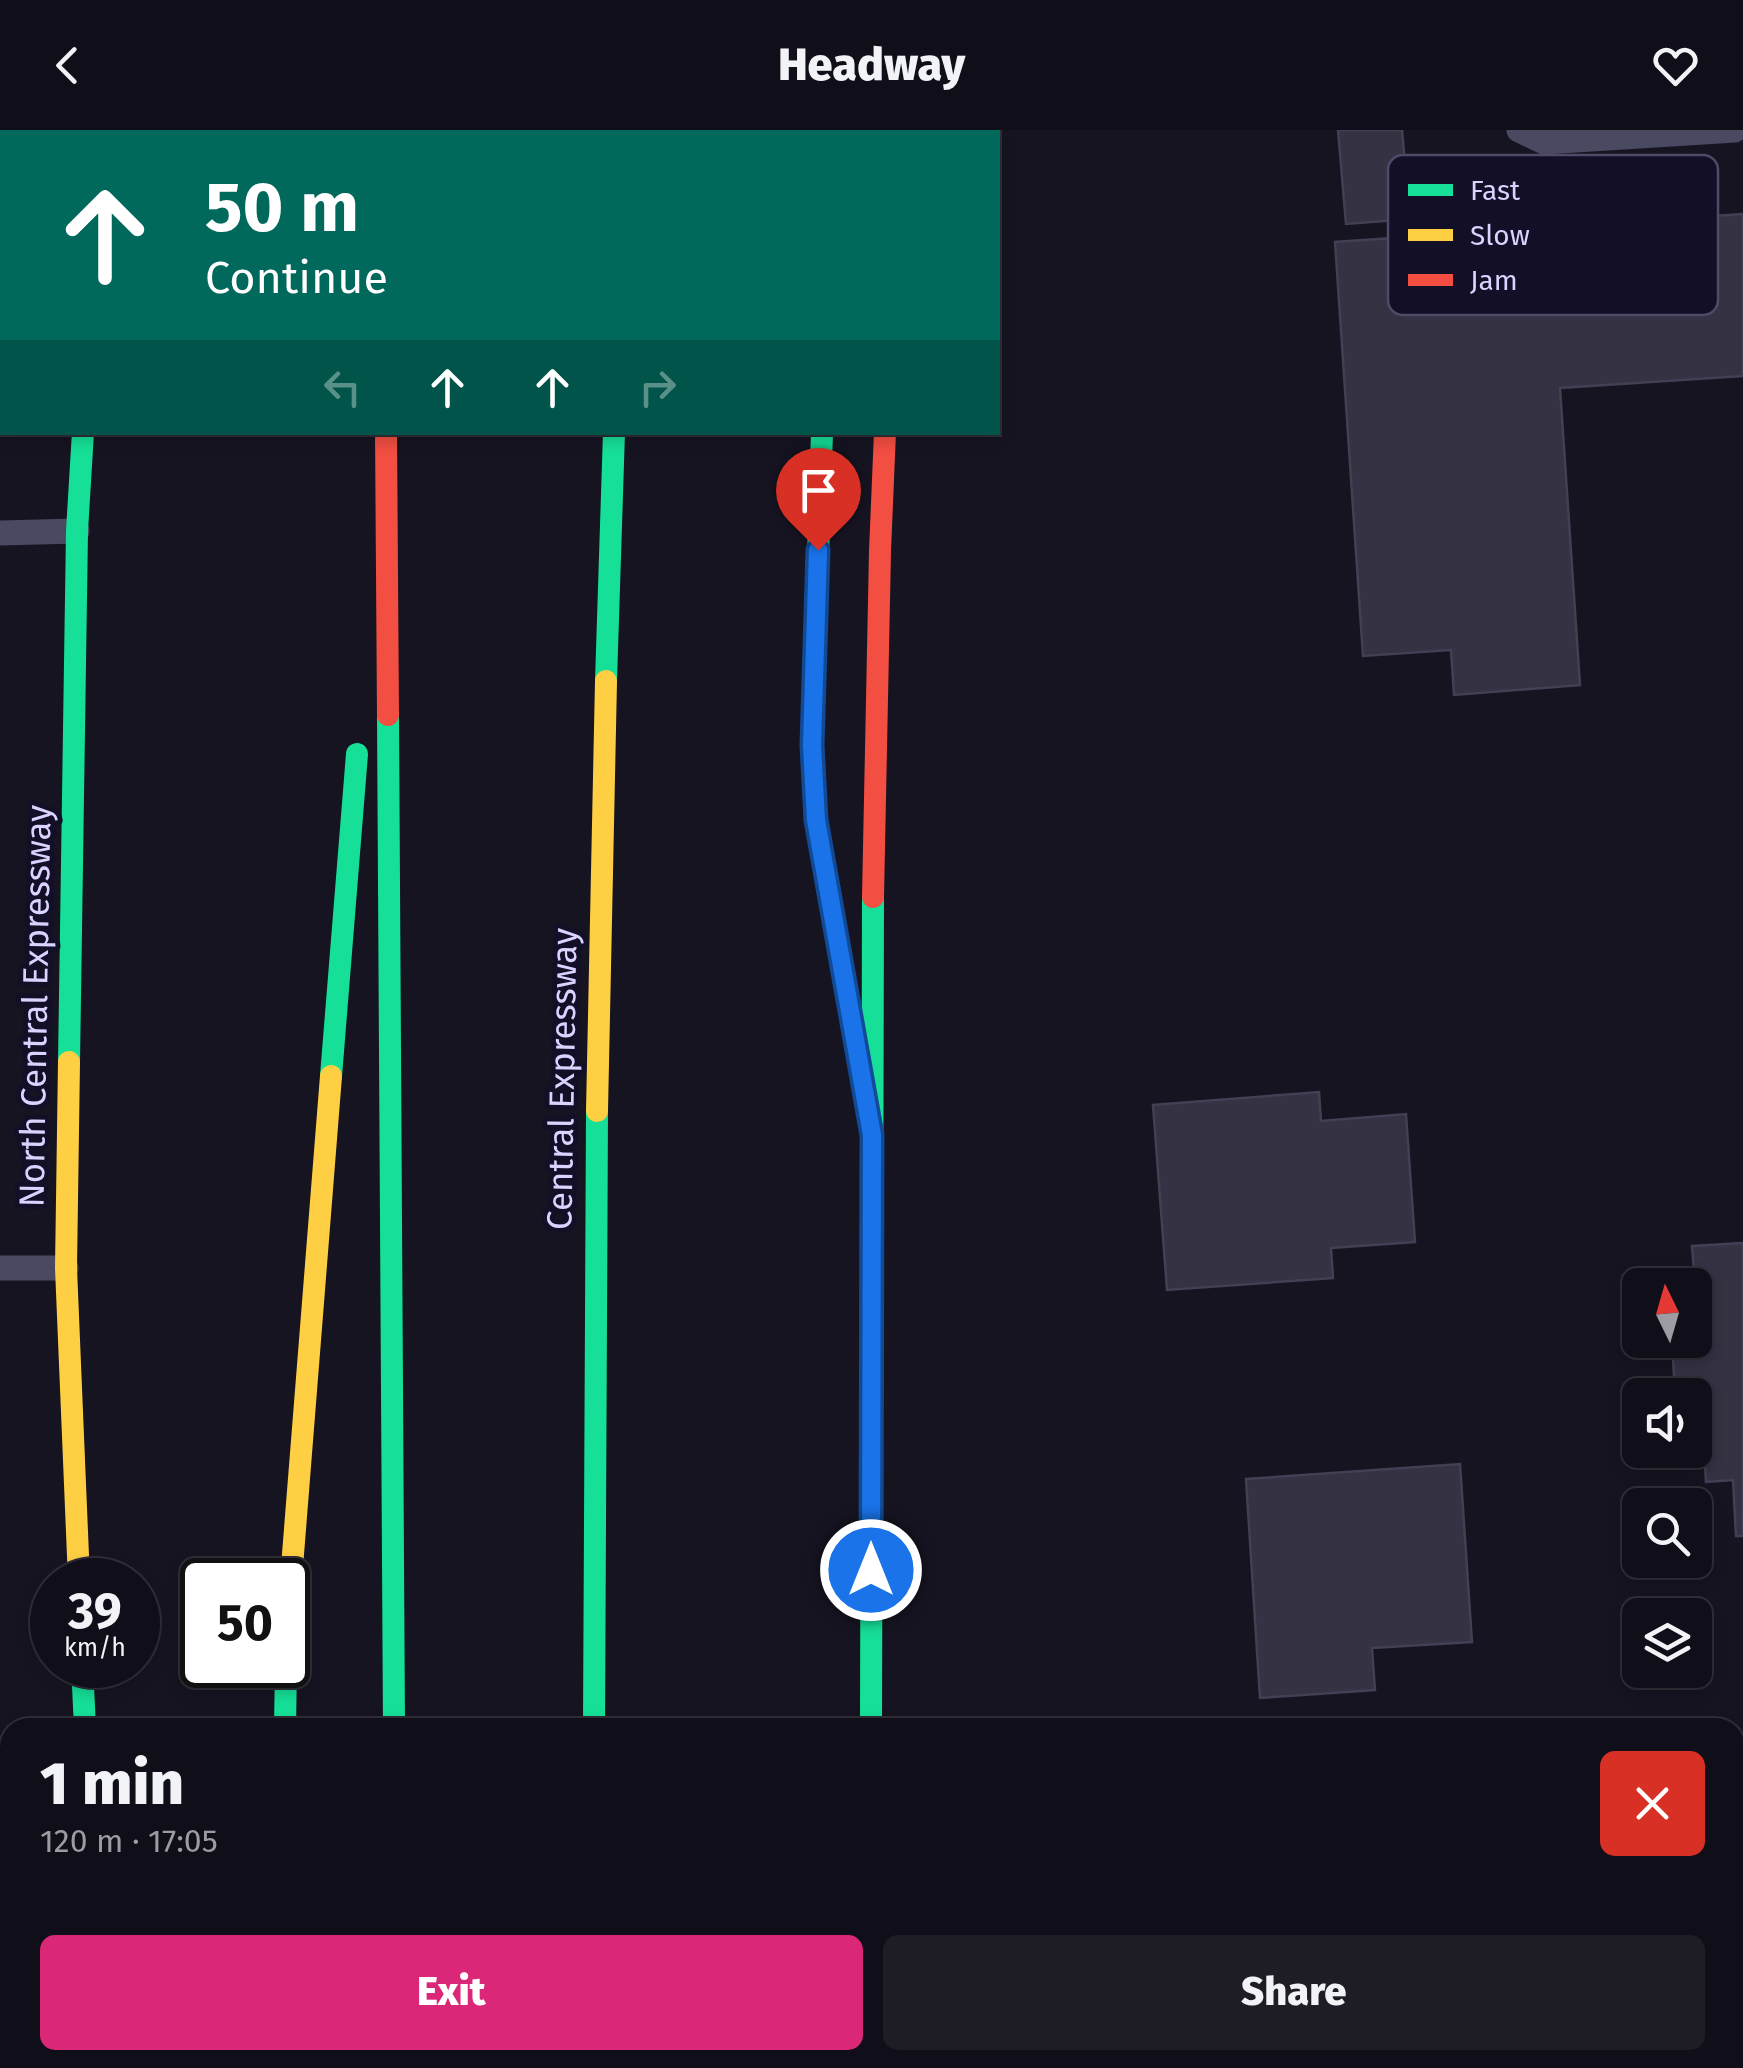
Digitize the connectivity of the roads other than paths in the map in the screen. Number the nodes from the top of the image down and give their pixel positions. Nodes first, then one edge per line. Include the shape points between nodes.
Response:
1 (1518, 130) edge
2 (1735, 130) edge
3 (83, 435) edge
4 (385, 435) edge
5 (385, 435) edge
6 (614, 435) edge
7 (822, 435) edge
8 (886, 435) edge
9 (78, 531) junction
10 (0, 534) edge
11 (366, 645) dead end
12 (360, 722) dead end
13 (872, 1135) junction
14 (0, 1268) edge
15 (66, 1268) junction
16 (78, 1558) edge
17 (293, 1558) edge
18 (83, 1688) edge
19 (286, 1688) edge
20 (85, 1718) edge
21 (285, 1718) edge
22 (394, 1718) edge
23 (594, 1718) edge
24 (871, 1718) edge

1 - 2 lane via 1544,142
3 - 9 main road, North Central Expressway
4 - 11 main road
5 - 22 main road
6 - 23 main road, Central Expressway via 596,1124
7 - 13 main road via 812,745 816,820
8 - 13 main road
9 - 10 lane
9 - 15 main road, North Central Expressway
12 - 17 main road
13 - 24 main road
14 - 15 lane
15 - 16 main road, North Central Expressway
18 - 20 main road
19 - 21 main road

